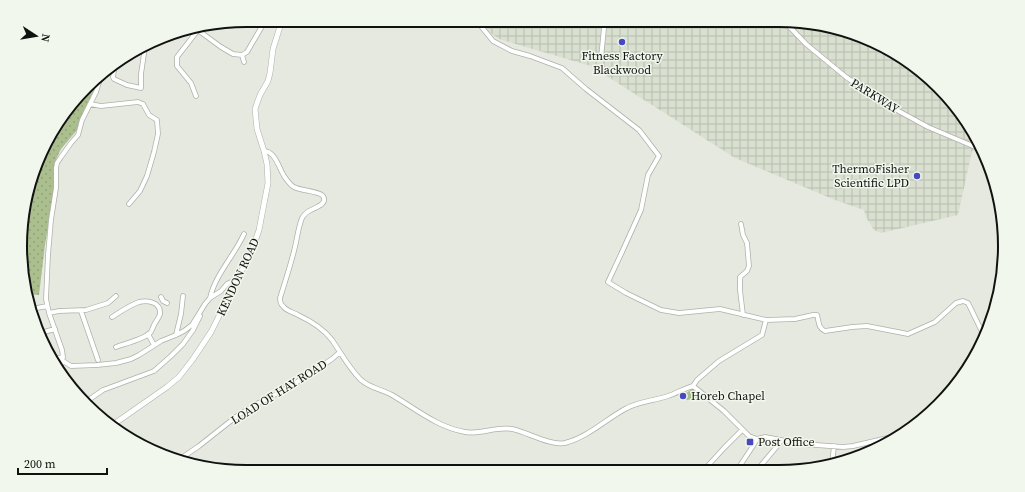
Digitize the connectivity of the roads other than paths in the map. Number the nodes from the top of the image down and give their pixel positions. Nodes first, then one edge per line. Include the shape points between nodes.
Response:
1 (280, 27) edge
2 (481, 27) edge
3 (603, 27) edge
4 (790, 27) edge
5 (261, 28) dead end
6 (200, 32) edge
7 (194, 33) edge
8 (144, 52) edge
9 (242, 55) junction
10 (601, 58) dead end
11 (244, 62) dead end
12 (114, 71) edge
13 (98, 84) edge
14 (196, 96) dead end
15 (90, 104) junction
16 (973, 145) edge
17 (264, 151) junction
18 (129, 204) dead end
19 (741, 224) dead end
20 (244, 234) dead end
21 (235, 283) junction
22 (116, 296) dead end
23 (182, 296) dead end
24 (210, 298) junction
25 (163, 300) dead end
26 (157, 305) junction
27 (47, 306) junction
28 (36, 308) edge
29 (81, 311) junction
30 (200, 312) junction
31 (49, 313) junction
32 (743, 315) junction
33 (112, 317) dead end
34 (766, 320) junction
35 (55, 328) junction
36 (981, 330) edge
37 (45, 332) edge
38 (148, 334) junction
39 (176, 335) junction
40 (117, 341) dead end
41 (154, 345) junction
42 (340, 352) junction
43 (58, 359) edge
44 (63, 359) junction
45 (98, 360) dead end
46 (69, 364) junction
47 (62, 365) edge
48 (64, 368) edge
49 (693, 386) junction
50 (89, 399) edge
51 (116, 422) edge
52 (742, 430) junction
53 (756, 439) junction
54 (881, 439) edge
55 (782, 440) junction
56 (834, 446) junction
57 (184, 456) edge
58 (833, 459) edge
59 (709, 465) edge
60 (740, 465) edge
61 (761, 465) edge

1 - 17 main road, KENDON ROAD via 268,80 255,109 257,129
2 - 32 street via 492,41 512,51 562,68 639,130 659,156 648,175 641,210 608,282 661,310 679,314 720,309
3 - 10 street
4 - 16 street, PARKWAY via 846,77 882,102 928,127
5 - 9 street via 247,52
6 - 9 street via 233,54
7 - 14 street via 177,57 177,66 191,83
8 - 12 street via 141,88 114,79
9 - 11 street
13 - 15 street
15 - 18 street via 101,106 138,102 157,120 158,134 151,164 140,191
15 - 27 street via 78,135 57,163 47,259
17 - 21 main road, KENDON ROAD via 268,183 259,230
17 - 42 street via 272,154 284,176 294,187 320,193 324,198 321,205 307,212 302,218 280,300 285,309 323,329
19 - 32 street via 747,244 749,266 740,277
20 - 24 street via 212,288
21 - 24 street via 227,284
21 - 51 main road, KENDON ROAD via 211,332 179,377
22 - 29 street via 108,303
23 - 39 street
24 - 30 street
25 - 26 street
26 - 33 street via 139,302
26 - 38 street via 159,317
27 - 28 street
27 - 31 street
29 - 31 street
29 - 45 street
30 - 39 street via 192,325
30 - 50 street via 193,330 183,344 154,371 103,390
31 - 35 street
32 - 34 street
34 - 36 street via 813,315 817,316 819,327 825,331 867,326 908,334 935,322 956,303 963,301 968,303
34 - 49 street via 762,335 719,361
35 - 37 street
35 - 44 street
38 - 40 street via 117,347
38 - 41 street
39 - 41 street
41 - 46 street via 139,356 116,363 82,366
42 - 49 street via 356,375 369,386 391,395 449,428 472,433 512,429 558,443 587,434 633,405
42 - 57 street, LOAD OF HAY ROAD via 291,386 237,416
43 - 44 street
44 - 46 street
44 - 47 street
46 - 48 street
49 - 52 street via 724,411
52 - 53 street
52 - 59 street
53 - 55 street via 765,437
53 - 60 street
54 - 56 street via 853,446
55 - 56 street
55 - 61 street
56 - 58 street

